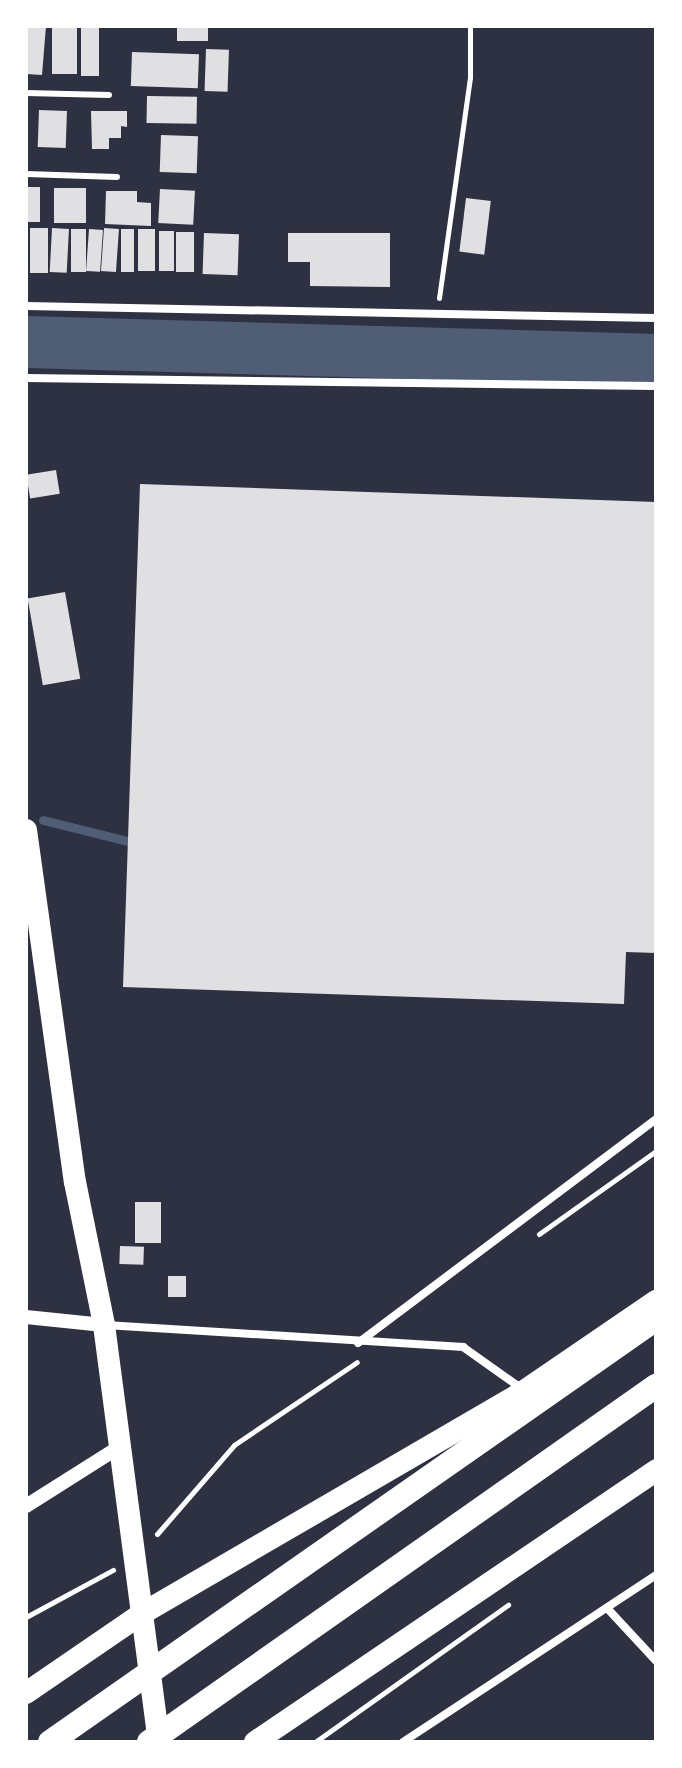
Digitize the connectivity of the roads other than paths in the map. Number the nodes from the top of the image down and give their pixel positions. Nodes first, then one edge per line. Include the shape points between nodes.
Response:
1 (26, 93) edge
2 (109, 95) dead end
3 (26, 174) edge
4 (117, 177) dead end
5 (26, 306) edge
6 (656, 318) edge
7 (26, 378) edge
8 (656, 386) edge
9 (27, 837) edge
10 (656, 1119) edge
11 (656, 1301) edge
12 (26, 1317) edge
13 (656, 1319) edge
14 (104, 1325) junction
15 (357, 1344) junction
16 (656, 1386) edge
17 (524, 1391) junction
18 (121, 1446) junction
19 (656, 1470) edge
20 (26, 1506) edge
21 (656, 1575) edge
22 (607, 1608) junction
23 (143, 1613) junction
24 (656, 1661) edge
25 (26, 1693) edge
26 (50, 1742) edge
27 (149, 1742) edge
28 (159, 1742) edge
29 (255, 1742) edge
30 (403, 1742) edge

1 - 2 lane
3 - 4 lane
5 - 6 street
7 - 8 street
9 - 14 highway via 75,1182
10 - 15 street
11 - 17 highway
12 - 14 street
13 - 26 highway
14 - 15 street
14 - 18 highway
15 - 17 street via 463,1347
16 - 27 highway
17 - 23 highway
18 - 20 street
18 - 23 highway
19 - 29 highway
21 - 22 street
22 - 24 street
22 - 30 street
23 - 25 highway
23 - 28 highway

